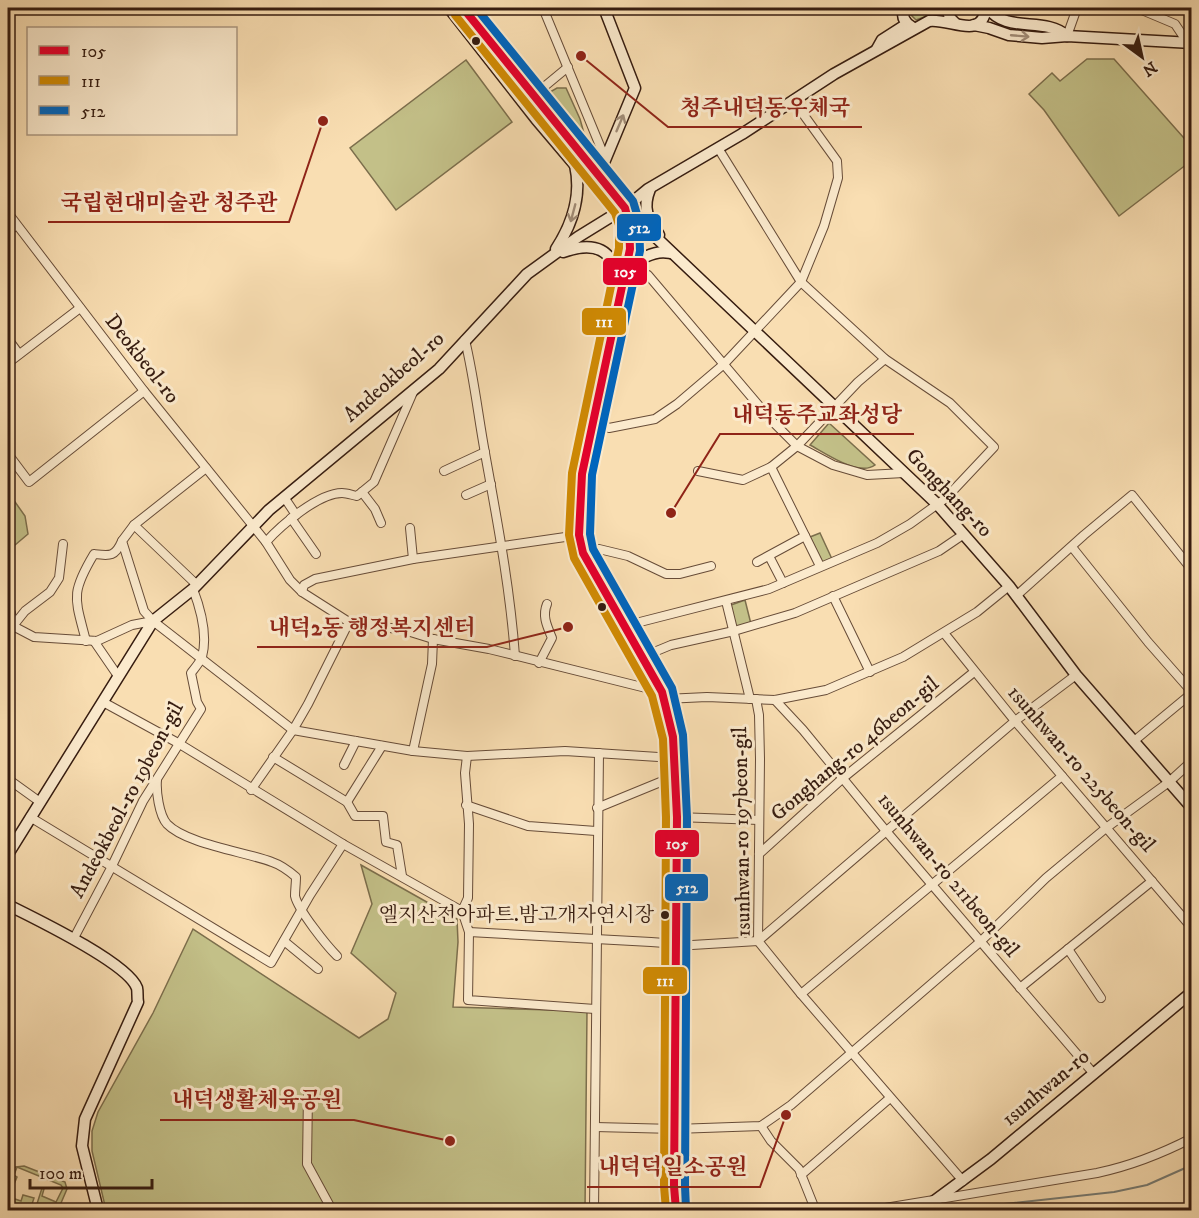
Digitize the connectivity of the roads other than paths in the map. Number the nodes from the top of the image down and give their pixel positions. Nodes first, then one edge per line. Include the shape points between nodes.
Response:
1 (449, 8) edge
2 (478, 8) edge
3 (543, 8) edge
4 (604, 8) edge
5 (947, 8) edge
6 (987, 8) edge
7 (1077, 8) edge
8 (1137, 8) edge
9 (465, 10) edge
10 (905, 16) edge
11 (955, 23) junction
12 (974, 26) junction
13 (1067, 36) junction
14 (1189, 42) edge
15 (568, 67) junction
16 (533, 96) junction
17 (793, 100) junction
18 (718, 148) junction
19 (605, 158) junction
20 (575, 165) junction
21 (598, 177) junction
22 (651, 188) junction
23 (625, 207) junction
24 (8, 213) edge
25 (16, 225) junction
26 (8, 232) edge
27 (670, 253) junction
28 (552, 256) junction
29 (625, 276) junction
30 (801, 282) junction
31 (80, 308) junction
32 (754, 331) junction
33 (8, 339) edge
34 (465, 340) junction
35 (19, 354) junction
36 (885, 359) junction
37 (8, 363) edge
38 (724, 364) junction
39 (416, 387) junction
40 (144, 391) junction
41 (833, 407) junction
42 (593, 421) junction
43 (797, 446) junction
44 (485, 452) junction
45 (8, 454) edge
46 (771, 467) junction
47 (206, 468) junction
48 (444, 471) dead end
49 (698, 471) dead end
50 (904, 473) junction
51 (491, 484) junction
52 (362, 492) junction
53 (466, 495) dead end
54 (284, 497) junction
55 (938, 504) junction
56 (293, 516) junction
57 (381, 523) dead end
58 (134, 525) junction
59 (252, 526) junction
60 (410, 528) dead end
61 (964, 534) junction
62 (579, 535) junction
63 (805, 536) junction
64 (122, 541) junction
65 (266, 542) junction
66 (63, 544) dead end
67 (503, 547) junction
68 (1072, 547) junction
69 (582, 549) junction
70 (316, 554) dead end
71 (769, 556) junction
72 (413, 559) junction
73 (757, 562) dead end
74 (711, 566) dead end
75 (820, 566) junction
76 (1191, 570) edge
77 (783, 583) junction
78 (1009, 586) junction
79 (195, 587) junction
80 (302, 592) junction
81 (833, 596) junction
82 (1016, 596) junction
83 (726, 601) junction
84 (548, 604) dead end
85 (8, 607) edge
86 (153, 621) junction
87 (350, 622) junction
88 (10, 628) edge
89 (627, 630) junction
90 (735, 631) junction
91 (944, 633) junction
92 (433, 639) junction
93 (90, 641) junction
94 (515, 656) junction
95 (642, 657) junction
96 (201, 659) junction
97 (539, 663) junction
98 (870, 672) junction
99 (974, 672) junction
100 (1076, 675) junction
101 (118, 676) junction
102 (1191, 692) edge
103 (663, 696) junction
104 (753, 699) junction
105 (775, 700) junction
106 (103, 702) junction
107 (1015, 721) junction
108 (293, 730) junction
109 (357, 741) junction
110 (1134, 741) junction
111 (178, 743) junction
112 (382, 746) junction
113 (413, 751) junction
114 (598, 753) junction
115 (467, 756) junction
116 (273, 757) junction
117 (674, 758) junction
118 (1191, 762) edge
119 (344, 765) dead end
120 (675, 776) junction
121 (1062, 776) junction
122 (158, 777) junction
123 (843, 778) junction
124 (8, 779) edge
125 (1169, 782) junction
126 (251, 790) junction
127 (40, 802) junction
128 (347, 802) junction
129 (466, 805) junction
130 (597, 808) junction
131 (1191, 808) edge
132 (30, 817) junction
133 (677, 817) junction
134 (759, 820) junction
135 (1106, 828) junction
136 (596, 831) junction
137 (886, 831) junction
138 (343, 844) junction
139 (8, 854) edge
140 (759, 854) junction
141 (111, 868) junction
142 (402, 876) junction
143 (1152, 881) junction
144 (932, 885) junction
145 (8, 905) edge
146 (302, 910) junction
147 (462, 911) junction
148 (1191, 928) edge
149 (470, 932) junction
150 (74, 938) junction
151 (596, 938) junction
152 (758, 940) junction
153 (284, 941) junction
154 (980, 942) junction
155 (676, 945) junction
156 (1068, 949) junction
157 (337, 956) dead end
158 (318, 969) dead end
159 (1020, 988) junction
160 (1191, 992) edge
161 (801, 994) junction
162 (1101, 998) dead end
163 (595, 1009) junction
164 (852, 1053) junction
165 (1094, 1074) junction
166 (308, 1094) dead end
167 (890, 1098) junction
168 (595, 1126) junction
169 (761, 1126) junction
170 (675, 1129) junction
171 (1191, 1138) edge
172 (801, 1175) junction
173 (963, 1180) junction
174 (937, 1200) junction
175 (1191, 1209) edge
176 (98, 1210) edge
177 (332, 1210) edge
178 (594, 1210) edge
179 (676, 1210) edge
180 (811, 1210) edge
181 (873, 1210) edge
182 (922, 1210) edge
183 (1186, 1210) edge

1 - 20 street
2 - 9 street
3 - 15 street
19 -> 4 street via 634,88
5 - 11 street
6 - 12 street
6 - 13 street via 999,19 1059,28
7 - 13 street
8 - 14 street via 1175,24
9 - 16 street, Gonghang-ro
10 - 11 street, Andeokbeol-ro
10 - 17 street, Andeokbeol-ro via 877,49
11 - 12 street, Andeokbeol-ro
12 -> 13 street, Andeokbeol-ro via 1042,38
13 - 14 street
15 - 16 street
15 - 19 street
16 - 21 street, Gonghang-ro
17 - 18 street, Andeokbeol-ro
17 - 30 street via 837,161 838,178
18 - 22 street, Andeokbeol-ro
18 - 30 street
19 - 21 street
20 - 21 street
20 -> 28 street via 574,213
21 - 23 street, Gonghang-ro
22 - 23 street, Andeokbeol-ro
22 - 27 street via 645,203 647,213
23 - 27 street, Gonghang-ro
23 - 28 street, Andeokbeol-ro
23 - 29 street via 630,241
24 - 25 street, Deokbeol-ro
25 - 26 street
25 - 31 street, Deokbeol-ro
27 - 29 street via 653,254
27 - 32 street, Gonghang-ro
28 - 29 street via 585,246 597,248 611,257
28 - 34 street, Andeokbeol-ro via 527,274
29 - 38 street via 648,275
29 - 42 street
30 - 32 street
30 - 36 street
31 - 35 street
31 - 40 street, Deokbeol-ro
32 - 38 street
32 - 41 street, Gonghang-ro
33 - 35 street
34 - 39 street, Andeokbeol-ro
34 - 44 street
35 - 37 street
36 - 41 street
36 - 55 street via 950,403 994,447
38 - 42 street via 655,419 609,428
38 - 43 street
39 - 52 street via 375,482
39 - 54 street, Andeokbeol-ro
40 - 45 street via 29,482
40 - 47 street, Deokbeol-ro
41 - 43 street
41 - 50 street, Gonghang-ro
42 - 62 street via 582,474
43 - 46 street
43 - 50 street via 833,465 867,475
44 - 48 street
44 - 51 street
46 - 49 street via 743,480
46 - 63 street
47 - 58 street
47 - 59 street, Deokbeol-ro
50 - 55 street, Gonghang-ro
51 - 53 street
51 - 67 street
52 - 56 street via 357,496 341,493
52 - 57 street
54 - 56 street
54 - 59 street, Andeokbeol-ro
55 - 61 street, Gonghang-ro
55 - 75 street via 878,543
56 - 65 street
56 - 70 street
58 - 64 street
58 - 79 street
59 - 65 street, Deokbeol-ro
59 - 79 street, Andeokbeol-ro
60 - 72 street
61 - 78 street, Gonghang-ro
61 - 81 street via 939,551
62 - 67 street
62 - 69 street
63 - 71 street
63 - 75 street
64 - 86 street via 144,611
64 - 93 street via 118,551 109,556 94,554 77,587 77,610
65 - 80 street, Deokbeol-ro
66 - 88 street via 59,578
67 - 72 street
67 - 94 street
68 - 76 street via 1132,495
68 - 82 street
68 - 102 street
69 - 74 street via 628,556 666,574
69 - 89 street
71 - 73 street
71 - 77 street
72 - 80 street via 315,579 304,585
75 - 77 street
77 - 83 street
78 - 82 street, Gonghang-ro
78 - 91 street
79 - 86 street, Andeokbeol-ro
79 - 96 street, Andeokbeol-ro 19beon-gil via 204,644
80 - 87 street, Deokbeol-ro
81 - 90 street via 795,613
81 - 98 street
82 - 100 street, Gonghang-ro
83 - 89 street via 640,622
83 - 90 street, 1sunhwan-ro 197beon-gil
84 - 97 street via 545,621 552,638
85 - 88 street
86 - 93 street
86 - 96 street
86 - 101 street, Andeokbeol-ro
87 - 92 street
87 - 108 street
88 - 93 street via 34,637
89 - 95 street
90 - 95 street via 670,645
90 - 104 street, 1sunhwan-ro 197beon-gil
91 - 98 street
91 - 99 street, 1sunhwan-ro 225beon-gil
92 - 94 street
92 - 113 street via 432,664
93 - 101 street
94 - 97 street
95 - 103 street
96 - 108 street
96 - 111 street, Andeokbeol-ro 19beon-gil via 191,673 201,709
97 - 103 street
98 - 105 street via 826,690
99 - 107 street, 1sunhwan-ro 225beon-gil
99 - 123 street, Gonghang-ro 46beon-gil
100 - 107 street
100 - 110 street, Gonghang-ro
101 - 106 street, Andeokbeol-ro
102 - 110 street
103 - 104 street
103 - 117 street
104 - 105 street
104 - 134 street, 1sunhwan-ro 197beon-gil via 759,715
105 - 123 street, 1sunhwan-ro 211beon-gil
106 - 111 street
106 - 127 street, Andeokbeol-ro
107 - 121 street, 1sunhwan-ro 225beon-gil
107 - 137 street
108 - 109 street
108 - 116 street
109 - 112 street
109 - 119 street
110 - 125 street, Gonghang-ro
111 - 122 street, Andeokbeol-ro 19beon-gil
111 - 126 street
112 - 113 street
112 - 128 street
113 - 115 street
114 - 115 street
114 - 117 street
114 - 130 street
115 - 129 street
116 - 126 street
116 - 128 street
117 - 120 street
118 - 125 street
120 - 130 street
120 - 133 street
121 - 135 street, 1sunhwan-ro 225beon-gil
121 - 144 street
122 - 141 street, Andeokbeol-ro 19beon-gil
122 - 146 street via 156,793 166,824 214,846 273,862 286,870 296,877 295,896
123 - 137 street, 1sunhwan-ro 211beon-gil
123 - 140 street, Gonghang-ro 46beon-gil
124 - 127 street
125 - 131 street, Gonghang-ro
125 - 135 street
126 - 138 street
127 - 132 street, Andeokbeol-ro
128 - 142 street via 355,816 383,816 386,842 397,845
129 - 136 street via 528,826
129 - 147 street via 468,898
130 - 136 street
132 - 139 street, Andeokbeol-ro
132 - 141 street
133 - 134 street
133 - 155 street
134 - 140 street, 1sunhwan-ro 197beon-gil
135 - 143 street, 1sunhwan-ro 225beon-gil
135 - 154 street via 1046,878
136 - 151 street
137 - 144 street, 1sunhwan-ro 211beon-gil
137 - 152 street
138 - 142 street
138 - 146 street
140 - 152 street, 1sunhwan-ro 197beon-gil
141 - 150 street, Andeokbeol-ro 19beon-gil
141 - 153 street via 271,963
142 - 147 street
143 - 148 street, 1sunhwan-ro 225beon-gil
143 - 156 street
144 - 154 street, 1sunhwan-ro 211beon-gil
144 - 161 street
145 - 150 street
146 - 153 street
146 - 157 street
147 - 149 street
149 - 151 street
149 - 163 street via 468,1000
150 - 176 street via 125,972 136,987 138,1002 85,1119 82,1146
151 - 155 street
151 - 163 street
152 - 155 street
152 - 161 street, 1sunhwan-ro 197beon-gil
153 - 158 street
154 - 159 street, 1sunhwan-ro 211beon-gil
154 - 164 street
155 - 170 street
156 - 159 street
156 - 162 street
159 - 165 street, 1sunhwan-ro 211beon-gil
160 - 165 street, 1sunhwan-ro
161 - 164 street, 1sunhwan-ro 197beon-gil
163 - 168 street
164 - 167 street, 1sunhwan-ro 197beon-gil
164 - 169 street
165 - 173 street, 1sunhwan-ro
166 - 177 street via 307,1164
167 - 172 street
167 - 173 street, 1sunhwan-ro 197beon-gil
168 - 170 street
168 - 178 street
169 - 170 street
169 - 172 street
170 - 179 street
171 - 174 street via 1162,1154 1122,1167
172 - 180 street via 813,1204
173 - 174 street, 1sunhwan-ro
174 - 181 street
174 - 182 street, 1sunhwan-ro
175 - 183 street

